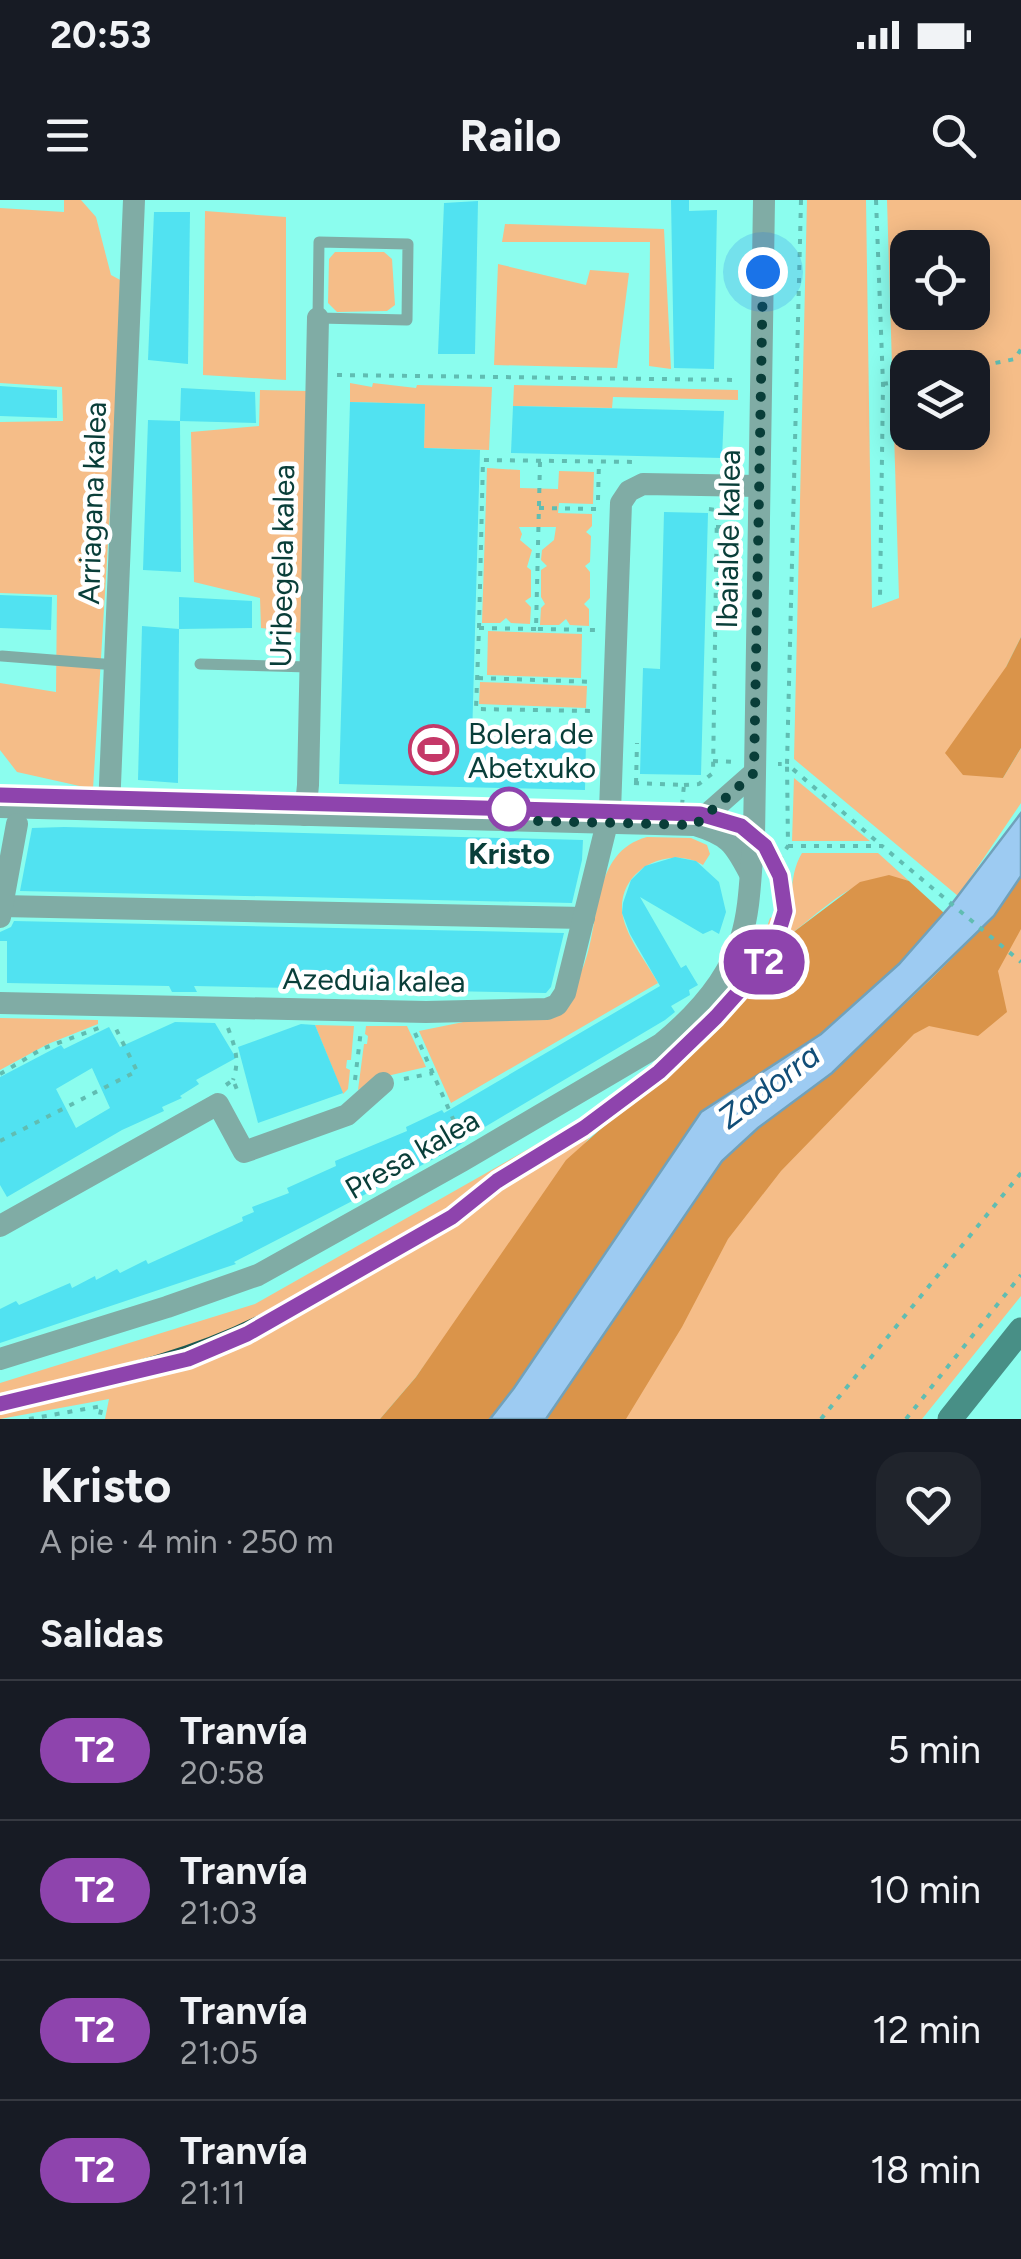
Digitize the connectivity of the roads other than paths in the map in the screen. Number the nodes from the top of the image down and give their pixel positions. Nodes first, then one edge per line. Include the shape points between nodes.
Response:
1 (134, 200) edge
2 (764, 200) edge
3 (318, 318) junction
4 (748, 485) junction
5 (2, 656) edge
6 (200, 664) dead end
7 (116, 665) junction
8 (309, 668) junction
9 (754, 773) junction
10 (0, 807) edge
11 (110, 809) junction
12 (305, 815) junction
13 (608, 823) junction
14 (17, 824) dead end
15 (695, 825) junction
16 (749, 876) junction
17 (1, 906) edge
18 (0, 916) edge
19 (584, 918) junction
20 (0, 1002) edge
21 (384, 1083) road end
22 (0, 1226) edge
23 (1021, 1330) edge
24 (0, 1359) edge
25 (950, 1419) edge

1 - 7 street, Arriagana kalea
2 - 4 street, Ibaialde kalea via 762,381
3 - 3 lane, Uribegela kalea via 408,320 408,244 318,242
3 - 8 street, Uribegela kalea
4 - 9 street, Ibaialde kalea
4 - 13 street, Azeduia kalea via 643,484 621,503
5 - 7 lane
6 - 8 lane
7 - 11 street, Arriagana kalea
8 - 12 street, Uribegela kalea
9 - 15 street
9 - 16 street, Ibaialde kalea
10 - 11 street
11 - 12 street
12 - 13 street
13 - 15 street
13 - 19 street, Azeduia kalea
14 - 17 street
15 - 16 street via 730,841
16 - 24 street, Presa kalea via 741,939 714,989 679,1029 629,1063 258,1275
17 - 18 street
17 - 19 street
19 - 20 street, Azeduia kalea via 564,993 547,1009
21 - 22 street via 347,1115 244,1152 218,1104
23 - 25 main road

